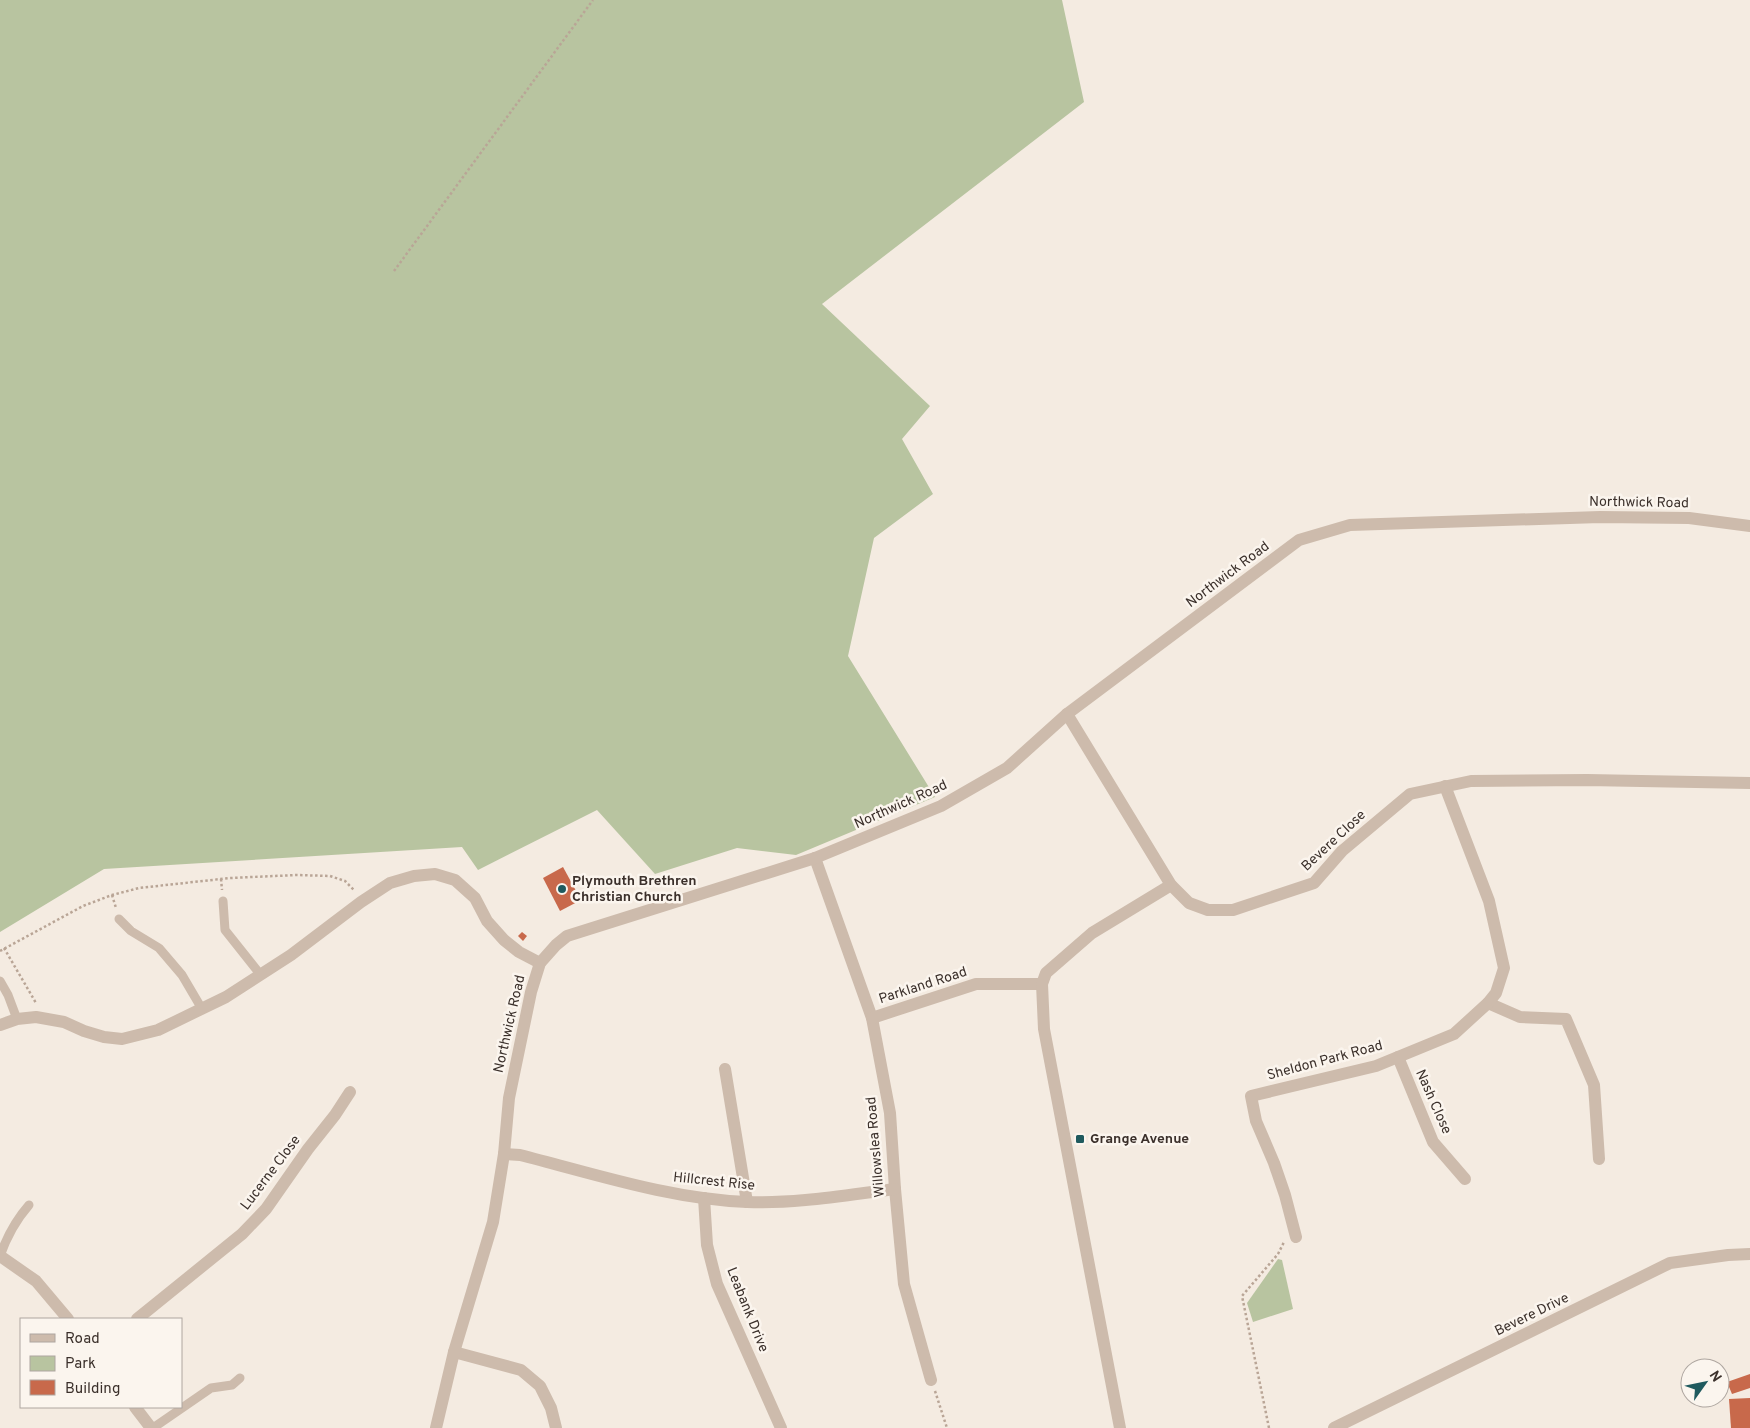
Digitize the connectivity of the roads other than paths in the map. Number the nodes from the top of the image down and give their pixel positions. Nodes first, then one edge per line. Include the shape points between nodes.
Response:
1 (1750, 526) edge
2 (1067, 714) junction
3 (1750, 783) edge
4 (1446, 786) junction
5 (815, 858) junction
6 (1171, 885) junction
7 (223, 901) dead end
8 (119, 919) dead end
9 (540, 963) junction
10 (260, 974) junction
11 (0, 981) edge
12 (1042, 984) junction
13 (1488, 1004) junction
14 (202, 1009) junction
15 (872, 1018) junction
16 (17, 1019) junction
17 (0, 1025) edge
18 (1398, 1057) junction
19 (725, 1070) dead end
20 (350, 1092) dead end
21 (504, 1154) junction
22 (1600, 1159) dead end
23 (1465, 1179) dead end
24 (895, 1189) junction
25 (704, 1198) junction
26 (747, 1202) junction
27 (29, 1205) dead end
28 (1296, 1237) road end
29 (1750, 1254) edge
30 (0, 1256) edge
31 (67, 1318) edge
32 (138, 1318) edge
33 (454, 1352) junction
34 (240, 1378) dead end
35 (931, 1380) road end
36 (182, 1407) edge
37 (136, 1408) edge
38 (181, 1408) edge
39 (152, 1428) edge
40 (436, 1428) edge
41 (556, 1428) edge
42 (781, 1428) edge
43 (1120, 1428) edge
44 (1334, 1428) edge

1 - 2 street, Northwick Road via 1689,518 1600,517 1350,525 1299,540
2 - 5 street, Northwick Road via 1007,768 941,806
2 - 6 street, Bevere Close
3 - 4 street, Bevere Close via 1471,780
4 - 6 street, Bevere Close via 1410,794 1342,851 1314,883 1233,910 1208,910 1189,903
4 - 13 street, Sheldon Park Road via 1490,901 1504,968 1496,993
5 - 9 street, Northwick Road via 567,936
5 - 15 street, Willowslea Road
6 - 12 street via 1092,933 1046,974
7 - 10 lane via 225,930
8 - 14 lane via 131,931 159,948 182,975
9 - 10 street via 504,940 487,921 475,898 455,880 436,874 390,883
9 - 21 street, Northwick Road via 509,1098
10 - 14 street
11 - 16 lane
12 - 15 street, Parkland Road via 976,984
12 - 43 street via 1044,1029
13 - 18 street, Sheldon Park Road via 1454,1034
13 - 22 street via 1520,1016 1566,1019 1594,1085
14 - 16 street via 158,1030 122,1039 104,1038 64,1022 36,1017
15 - 24 street, Willowslea Road via 890,1113
16 - 17 street
18 - 23 street, Nash Close via 1433,1142
18 - 28 street, Sheldon Park Road via 1376,1066 1251,1096 1256,1121 1274,1163
19 - 26 street
20 - 32 street, Lucerne Close via 266,1209 248,1228
21 - 25 street, Hillcrest Rise via 682,1196
21 - 33 street, Northwick Road via 493,1222
24 - 26 street, Hillcrest Rise via 784,1202
24 - 35 street, Willowslea Road via 904,1284
25 - 26 street, Hillcrest Rise
25 - 42 street, Leabank Drive via 707,1245 718,1284
27 - 30 lane via 8,1234
29 - 44 street, Bevere Drive via 1670,1263
30 - 31 street via 36,1281
33 - 40 street, Northwick Road
33 - 41 street via 521,1370 540,1386
34 - 36 lane via 232,1385 208,1389
37 - 39 street
38 - 39 lane

